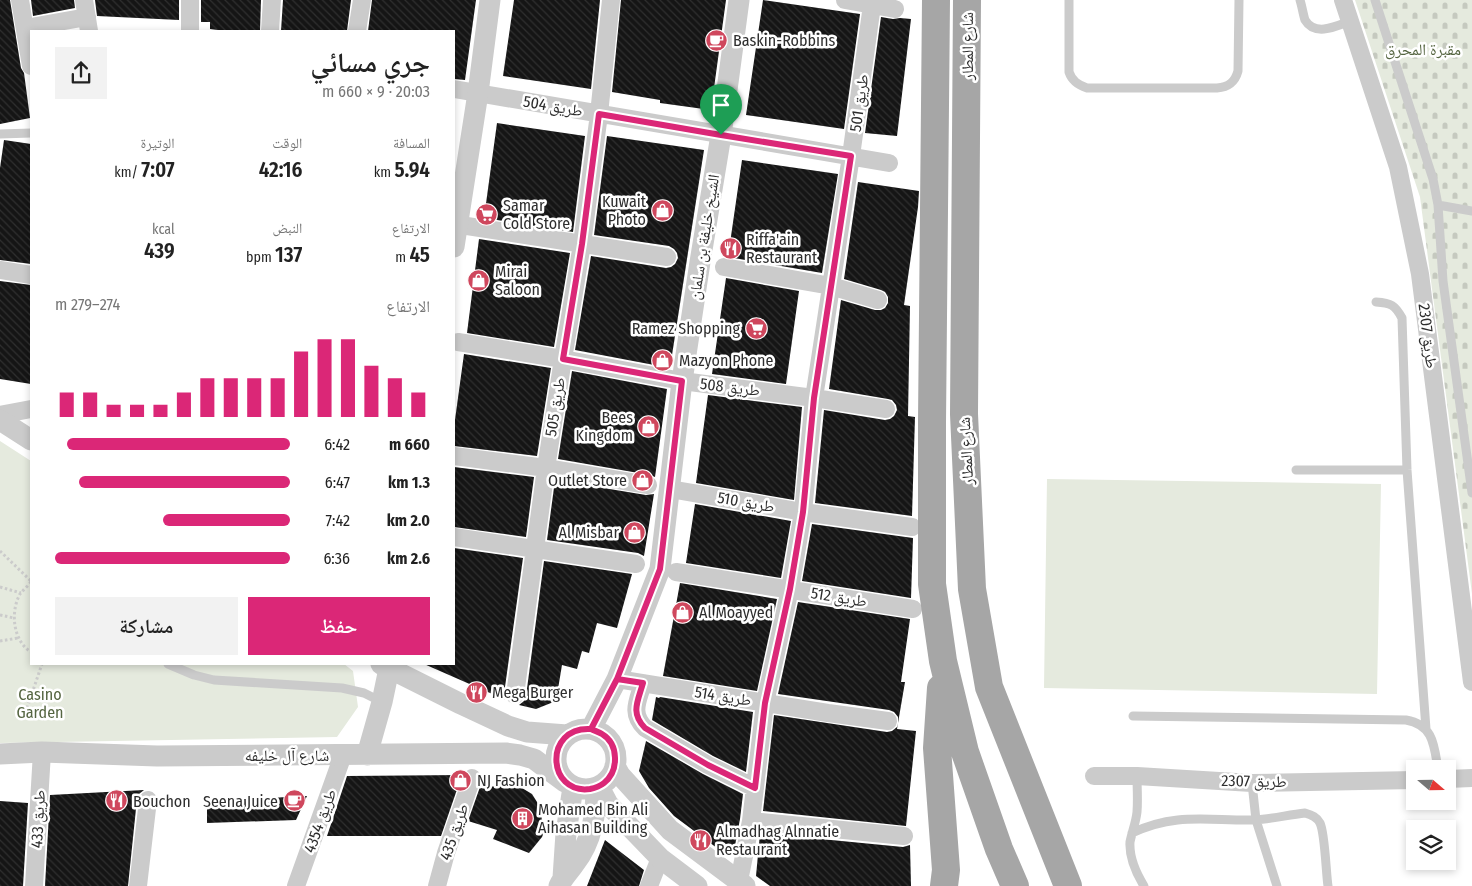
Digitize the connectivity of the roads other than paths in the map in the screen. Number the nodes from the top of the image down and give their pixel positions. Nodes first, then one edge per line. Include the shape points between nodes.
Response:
1 (20, 0) edge
2 (84, 0) edge
3 (190, 0) edge
4 (272, 0) edge
5 (362, 0) edge
6 (490, 0) edge
7 (611, 0) edge
8 (739, 0) edge
9 (844, 0) edge
10 (936, 0) edge
11 (967, 0) edge
12 (1069, 0) edge
13 (1239, 0) edge
14 (1300, 0) edge
15 (1343, 0) edge
16 (1375, 0) edge
17 (872, 5) junction
18 (895, 9) dead end
19 (1350, 21) junction
20 (88, 24) edge
21 (25, 28) junction
22 (190, 30) edge
23 (270, 30) edge
24 (357, 30) edge
25 (30, 60) edge
26 (455, 89) edge
27 (478, 93) junction
28 (599, 114) junction
29 (30, 133) edge
30 (0, 134) edge
31 (721, 135) junction
32 (851, 156) junction
33 (890, 163) dead end
34 (1438, 205) junction
35 (1472, 211) edge
36 (455, 224) edge
37 (582, 244) junction
38 (667, 257) dead end
39 (724, 267) dead end
40 (0, 270) edge
41 (30, 275) edge
42 (831, 286) junction
43 (878, 300) dead end
44 (1376, 302) dead end
45 (458, 342) dead end
46 (563, 359) junction
47 (682, 381) junction
48 (814, 398) junction
49 (30, 409) edge
50 (886, 409) dead end
51 (0, 415) edge
52 (0, 420) edge
53 (30, 439) edge
54 (455, 456) edge
55 (546, 468) junction
56 (1296, 470) dead end
57 (1407, 470) junction
58 (648, 485) dead end
59 (670, 489) junction
60 (1472, 493) edge
61 (803, 512) junction
62 (912, 527) dead end
63 (455, 537) edge
64 (536, 550) junction
65 (636, 564) dead end
66 (676, 572) dead end
67 (790, 589) junction
68 (913, 609) dead end
69 (943, 661) junction
70 (170, 665) edge
71 (387, 665) edge
72 (617, 679) junction
73 (1472, 682) edge
74 (643, 683) junction
75 (515, 695) dead end
76 (382, 702) junction
77 (765, 703) junction
78 (1133, 716) dead end
79 (888, 721) dead end
80 (591, 729) junction
81 (1426, 729) junction
82 (567, 736) junction
83 (42, 752) junction
84 (0, 754) edge
85 (343, 755) junction
86 (367, 755) junction
87 (1436, 760) edge
88 (615, 766) junction
89 (1094, 776) dead end
90 (1137, 776) junction
91 (472, 778) dead end
92 (1472, 778) edge
93 (1456, 779) edge
94 (1406, 780) edge
95 (1252, 783) junction
96 (569, 784) junction
97 (597, 787) junction
98 (755, 788) junction
99 (148, 800) dead end
100 (1256, 820) junction
101 (751, 821) junction
102 (1132, 833) junction
103 (904, 836) dead end
104 (660, 858) junction
105 (561, 882) edge
106 (1063, 882) edge
107 (742, 884) edge
108 (34, 886) edge
109 (138, 886) edge
110 (296, 886) edge
111 (437, 886) edge
112 (649, 886) edge
113 (697, 886) edge
114 (944, 886) edge
115 (1015, 886) edge
116 (1144, 886) edge
117 (1277, 886) edge
118 (1328, 886) edge

1 - 21 street
2 - 20 street
3 - 22 street
4 - 23 street
5 - 24 street
6 - 27 street
7 - 28 street, طريق 505
8 - 31 street, الشيخ خليفة بن سلمان
9 - 17 street
10 - 69 main road, شارع المطار via 932,584
11 - 106 main road, شارع المطار via 964,414 972,589 989,687
12 - 13 lane via 1068,72 1076,83 1087,88 1229,86 1238,71
14 - 19 lane via 1306,20 1316,28 1329,29
15 - 19 street, طريق 2307
16 - 34 lane via 1426,154
17 - 18 street
17 - 32 street, طريق 501
19 - 73 street, طريق 2307 via 1398,167 1420,274
20 - 21 street
21 - 25 street
26 - 27 street, طريق 504
27 - 28 street, طريق 504
27 - 36 street
28 - 31 street, طريق 504
28 - 37 street, طريق 505
29 - 30 lane
31 - 32 street, طريق 504
31 - 47 street, الشيخ خليفة بن سلمان
32 - 33 street, طريق 504
32 - 42 street, طريق 501
34 - 35 lane
34 - 60 lane via 1443,281
36 - 37 street
37 - 38 street
37 - 46 street, طريق 505
39 - 42 street
40 - 41 street
42 - 43 street
42 - 48 street, طريق 501
44 - 57 lane via 1397,308 1402,318
45 - 46 street, طريق 508
46 - 47 street, طريق 508
46 - 55 street, طريق 505
47 - 48 street, طريق 508
47 - 59 street, الشيخ خليفة بن سلمان
48 - 50 street, طريق 508
48 - 61 street, طريق 501
49 - 51 street
52 - 53 street
54 - 55 street
55 - 58 street
55 - 64 street, طريق 505
56 - 57 lane
57 - 81 lane
59 - 61 street, طريق 510
59 - 72 street, الشيخ خليفة بن سلمان via 660,569
61 - 62 street, طريق 510
61 - 67 street, طريق 501
63 - 64 street
64 - 65 street
64 - 75 street, طريق 505
66 - 67 street, طريق 512
67 - 68 street, طريق 512
67 - 77 street, طريق 501
69 - 114 main road via 937,748 946,870
69 - 115 main road, شارع المطار via 965,752
70 - 76 lane via 214,680 342,688 364,693
71 - 76 street
71 - 82 street via 508,726 527,732
72 - 74 street, طريق 514
72 - 80 street, الشيخ خليفة بن سلمان
74 - 77 street, طريق 514
74 - 98 street via 635,710 638,721 645,728
76 - 86 street
77 - 79 street, طريق 514
77 - 98 street, طريق 501
78 - 81 lane via 1406,720
80 - 82 street via 574,731
80 - 88 street via 611,742
81 - 87 lane via 1433,742
82 - 96 street via 558,746 555,758 558,771
83 - 84 street, شارع آل خليفه
83 - 85 street, شارع آل خليفه via 158,756
83 - 108 street, طريق 433
85 - 86 street, شارع آل خليفه
85 - 110 street, طريق 4354
86 - 96 street, شارع آل خليفه via 520,755 534,759
88 - 97 street via 605,783
88 - 107 street via 670,830
89 - 90 street, طريق 2307
90 - 95 street, طريق 2307
90 - 102 lane via 1137,812
91 - 111 street, طريق 435
92 - 93 street
94 - 95 street, طريق 2307
95 - 100 lane
96 - 97 street via 584,790
96 - 105 street
97 - 104 street via 608,804
97 - 105 street via 596,808 586,846
98 - 101 street, طريق 501
99 - 109 street
100 - 102 lane via 1183,819 1157,823
100 - 117 lane
100 - 118 lane via 1304,813 1316,817 1323,831
101 - 103 street
101 - 107 street, طريق 501
102 - 116 lane via 1131,859
104 - 112 street
104 - 113 street

